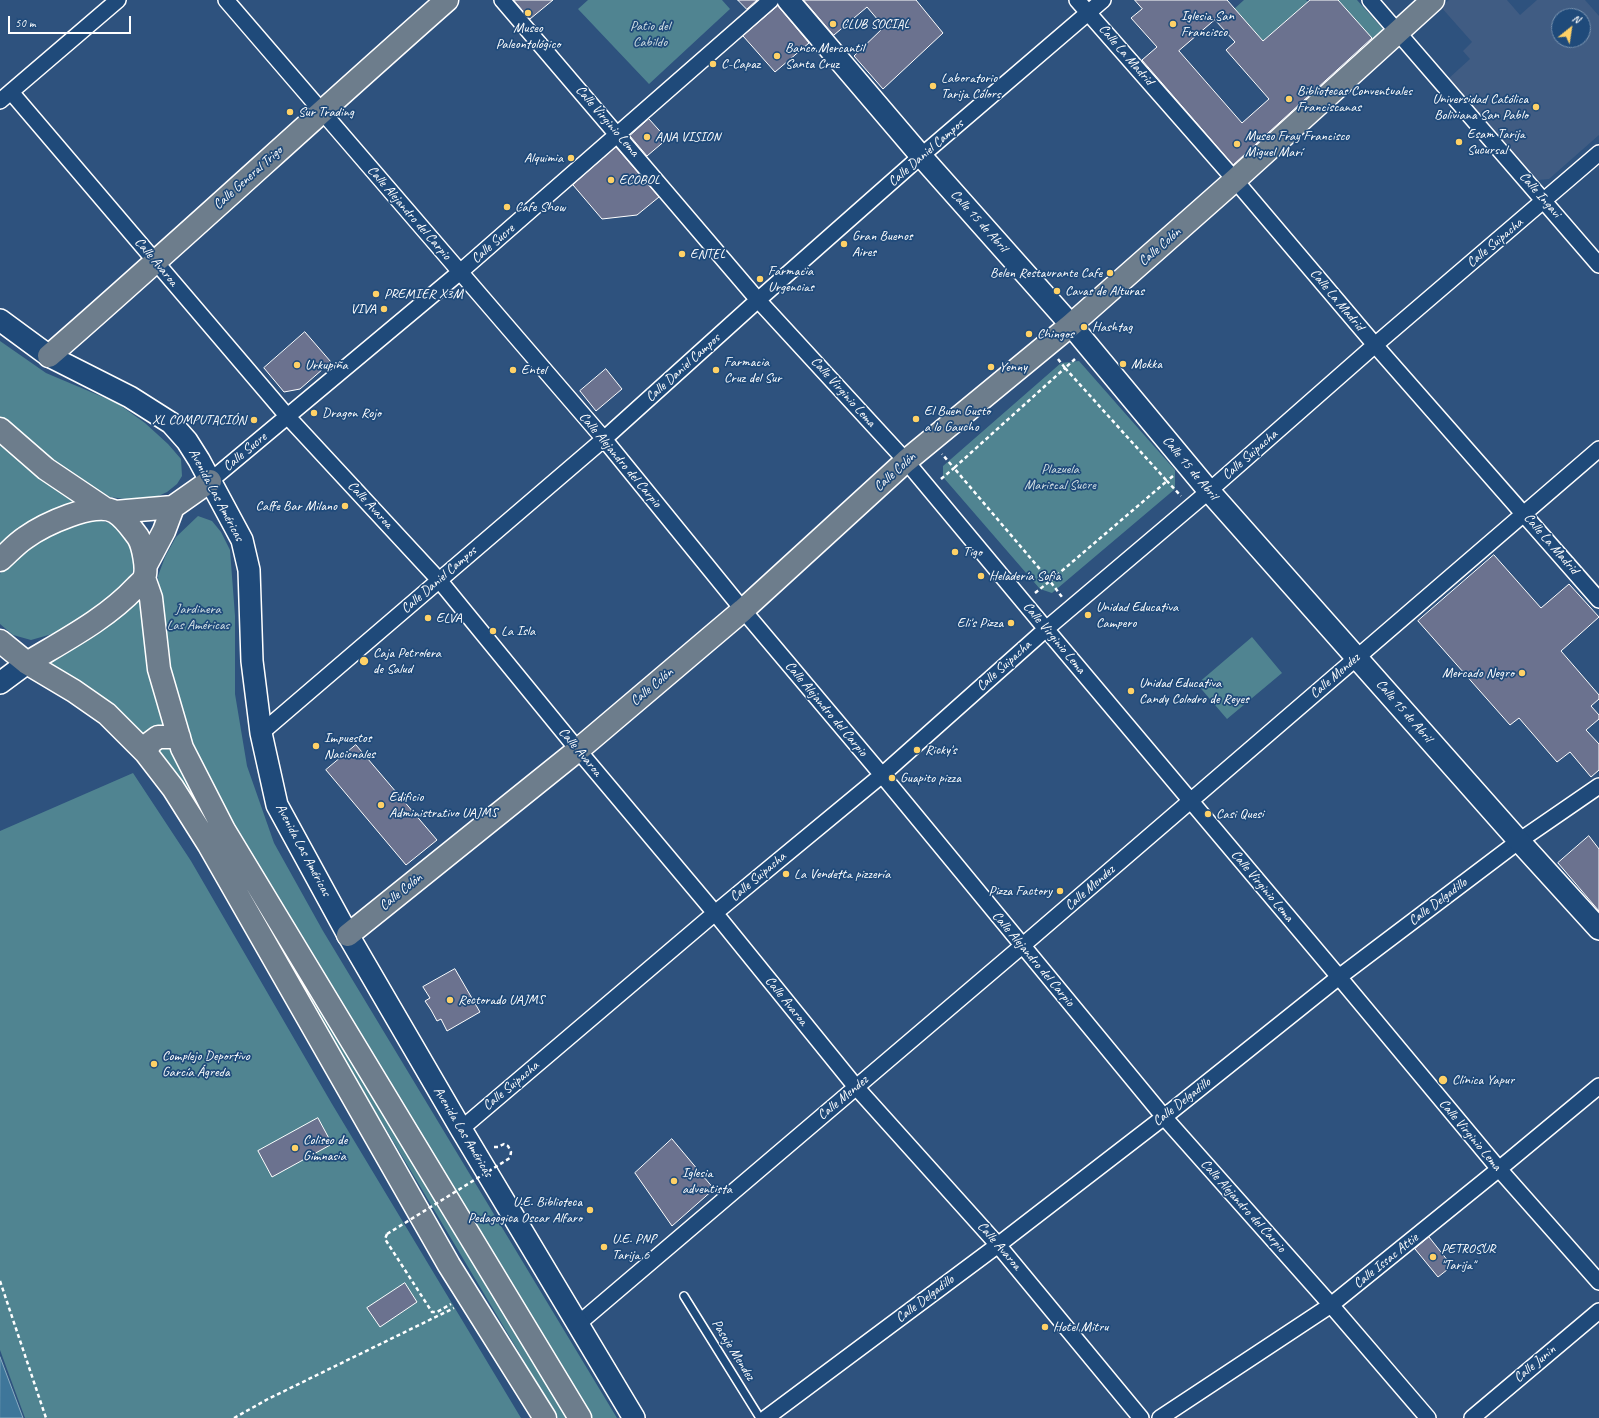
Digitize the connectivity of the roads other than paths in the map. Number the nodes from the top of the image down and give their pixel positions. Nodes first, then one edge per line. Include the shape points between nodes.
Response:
1 (118, 0) edge
2 (226, 0) edge
3 (447, 0) edge
4 (502, 0) edge
5 (771, 0) edge
6 (788, 0) edge
7 (1077, 0) edge
8 (1104, 0) edge
9 (1370, 0) edge
10 (1433, 0) edge
11 (1088, 13) junction
12 (1397, 32) junction
13 (5, 97) edge
14 (320, 112) junction
15 (618, 135) junction
16 (1599, 153) edge
17 (922, 156) junction
18 (1235, 180) junction
19 (1545, 201) junction
20 (156, 262) junction
21 (1599, 265) edge
22 (460, 272) junction
23 (758, 300) junction
24 (0, 320) edge
25 (1071, 325) junction
26 (1375, 345) junction
27 (49, 356) junction
28 (288, 417) junction
29 (0, 429) edge
30 (604, 439) junction
31 (1599, 449) edge
32 (906, 461) junction
33 (210, 481) junction
34 (1209, 491) junction
35 (173, 507) junction
36 (109, 510) junction
37 (1524, 513) junction
38 (0, 560) edge
39 (145, 572) junction
40 (439, 580) junction
41 (1599, 600) edge
42 (743, 610) junction
43 (1046, 629) junction
44 (0, 641) edge
45 (1357, 657) junction
46 (27, 663) junction
47 (0, 683) edge
48 (261, 733) junction
49 (179, 737) junction
50 (578, 750) junction
51 (146, 753) junction
52 (882, 775) junction
53 (1599, 786) edge
54 (1190, 801) junction
55 (1519, 841) junction
56 (715, 914) junction
57 (1599, 929) edge
58 (348, 935) junction
59 (1022, 946) junction
60 (1339, 977) junction
61 (1599, 1086) edge
62 (856, 1087) junction
63 (1164, 1117) junction
64 (461, 1129) junction
65 (1499, 1169) junction
66 (998, 1244) junction
67 (1599, 1282) edge
68 (684, 1296) dead end
69 (1331, 1306) junction
70 (1599, 1311) edge
71 (578, 1324) junction
72 (545, 1418) edge
73 (580, 1418) edge
74 (634, 1418) edge
75 (760, 1418) edge
76 (766, 1418) edge
77 (1141, 1418) edge
78 (1160, 1418) edge
79 (1428, 1418) edge
80 (1472, 1418) edge

1 - 13 street
2 - 14 street, Calle Alejandro del Carpio
3 - 14 main road, Calle General Trigo
4 - 15 street, Calle Virginio Lema
5 - 15 street, Calle Sucre
6 - 17 street, Calle 15 de Abril
7 - 11 street, Calle La Madrid
8 - 11 street, Calle Daniel Campos
9 - 12 street, Calle Ingavi
10 - 12 main road, Calle Colón
11 - 17 street, Calle Daniel Campos
11 - 18 street, Calle La Madrid
12 - 18 main road, Calle Colón
12 - 19 street, Calle Ingavi
13 - 20 street, Calle Avaroa
14 - 20 main road, Calle General Trigo
14 - 22 street, Calle Alejandro del Carpio
15 - 22 street, Calle Sucre
15 - 23 street, Calle Virginio Lema
16 - 19 street, Calle Suipacha
17 - 23 street, Calle Daniel Campos
17 - 25 street, Calle 15 de Abril
18 - 25 main road, Calle Colón
18 - 26 street, Calle La Madrid
19 - 21 street, Calle Ingavi
19 - 26 street, Calle Suipacha
20 - 27 main road, Calle General Trigo
20 - 28 street, Calle Avaroa
22 - 28 street, Calle Sucre
22 - 30 street, Calle Alejandro del Carpio
23 - 30 street, Calle Daniel Campos
23 - 32 street, Calle Virginio Lema
24 - 27 street, Avenida Las Américas
25 - 32 main road, Calle Colón
25 - 34 street, Calle 15 de Abril
26 - 34 street, Calle Suipacha
26 - 37 street, Calle La Madrid
27 - 33 street, Avenida Las Américas via 130,397 171,423 187,441
28 - 33 street, Calle Sucre
28 - 40 street, Calle Avaroa
29 - 36 main road via 46,469
30 - 40 street, Calle Daniel Campos
30 - 42 street, Calle Alejandro del Carpio
31 - 37 street, Calle Mendez
32 - 42 main road, Calle Colón
32 - 43 street, Calle Virginio Lema
33 - 35 main road
33 - 48 street, Avenida Las Américas via 242,540 249,570 252,661
34 - 43 street, Calle Suipacha
34 - 45 street, Calle 15 de Abril
35 - 36 main road
35 - 39 main road
36 - 38 main road via 87,511 46,526 25,538
36 - 39 main road via 127,522 140,540
37 - 41 street, Calle La Madrid
37 - 45 street, Calle Mendez
39 - 46 main road via 120,603 87,627
39 - 49 main road via 159,669
40 - 48 street, Calle Daniel Campos
40 - 50 street, Calle Avaroa
42 - 50 main road, Calle Colón
42 - 52 street, Calle Alejandro del Carpio
43 - 52 street, Calle Suipacha
43 - 54 street, Calle Virginio Lema
44 - 46 main road
45 - 54 street, Calle Mendez
45 - 55 street, Calle 15 de Abril
46 - 47 street
46 - 51 main road via 107,714
48 - 58 street, Avenida Las Américas via 277,805
49 - 51 main road via 158,737 150,743
49 - 73 main road via 182,748 224,830
50 - 56 street, Calle Avaroa
50 - 58 main road, Calle Colón
51 - 72 main road via 173,788 209,845 445,1258
52 - 56 street, Calle Suipacha
52 - 59 street, Calle Alejandro del Carpio
53 - 55 street, Calle Delgadillo
54 - 59 street, Calle Mendez
54 - 60 street, Calle Virginio Lema
55 - 57 street, Calle 15 de Abril
55 - 60 street, Calle Delgadillo
56 - 62 street, Calle Avaroa
56 - 64 street, Calle Suipacha
58 - 64 street, Avenida Las Américas
59 - 62 street, Calle Mendez
59 - 63 street, Calle Alejandro del Carpio
60 - 63 street, Calle Delgadillo
60 - 65 street, Calle Virginio Lema
61 - 65 street, Calle Issac Attie
62 - 66 street, Calle Avaroa
62 - 71 street, Calle Mendez
63 - 66 street, Calle Delgadillo
63 - 69 street, Calle Alejandro del Carpio
64 - 71 street, Avenida Las Américas
65 - 67 street, Calle Virginio Lema
65 - 69 street, Calle Issac Attie
66 - 76 street, Calle Delgadillo
66 - 77 street, Calle Avaroa
68 - 75 lane, Pasaje Mendez
69 - 78 street, Calle Issac Attie
69 - 79 street, Calle Alejandro del Carpio
70 - 80 street, Calle Junin
71 - 74 street, Avenida Las Américas

